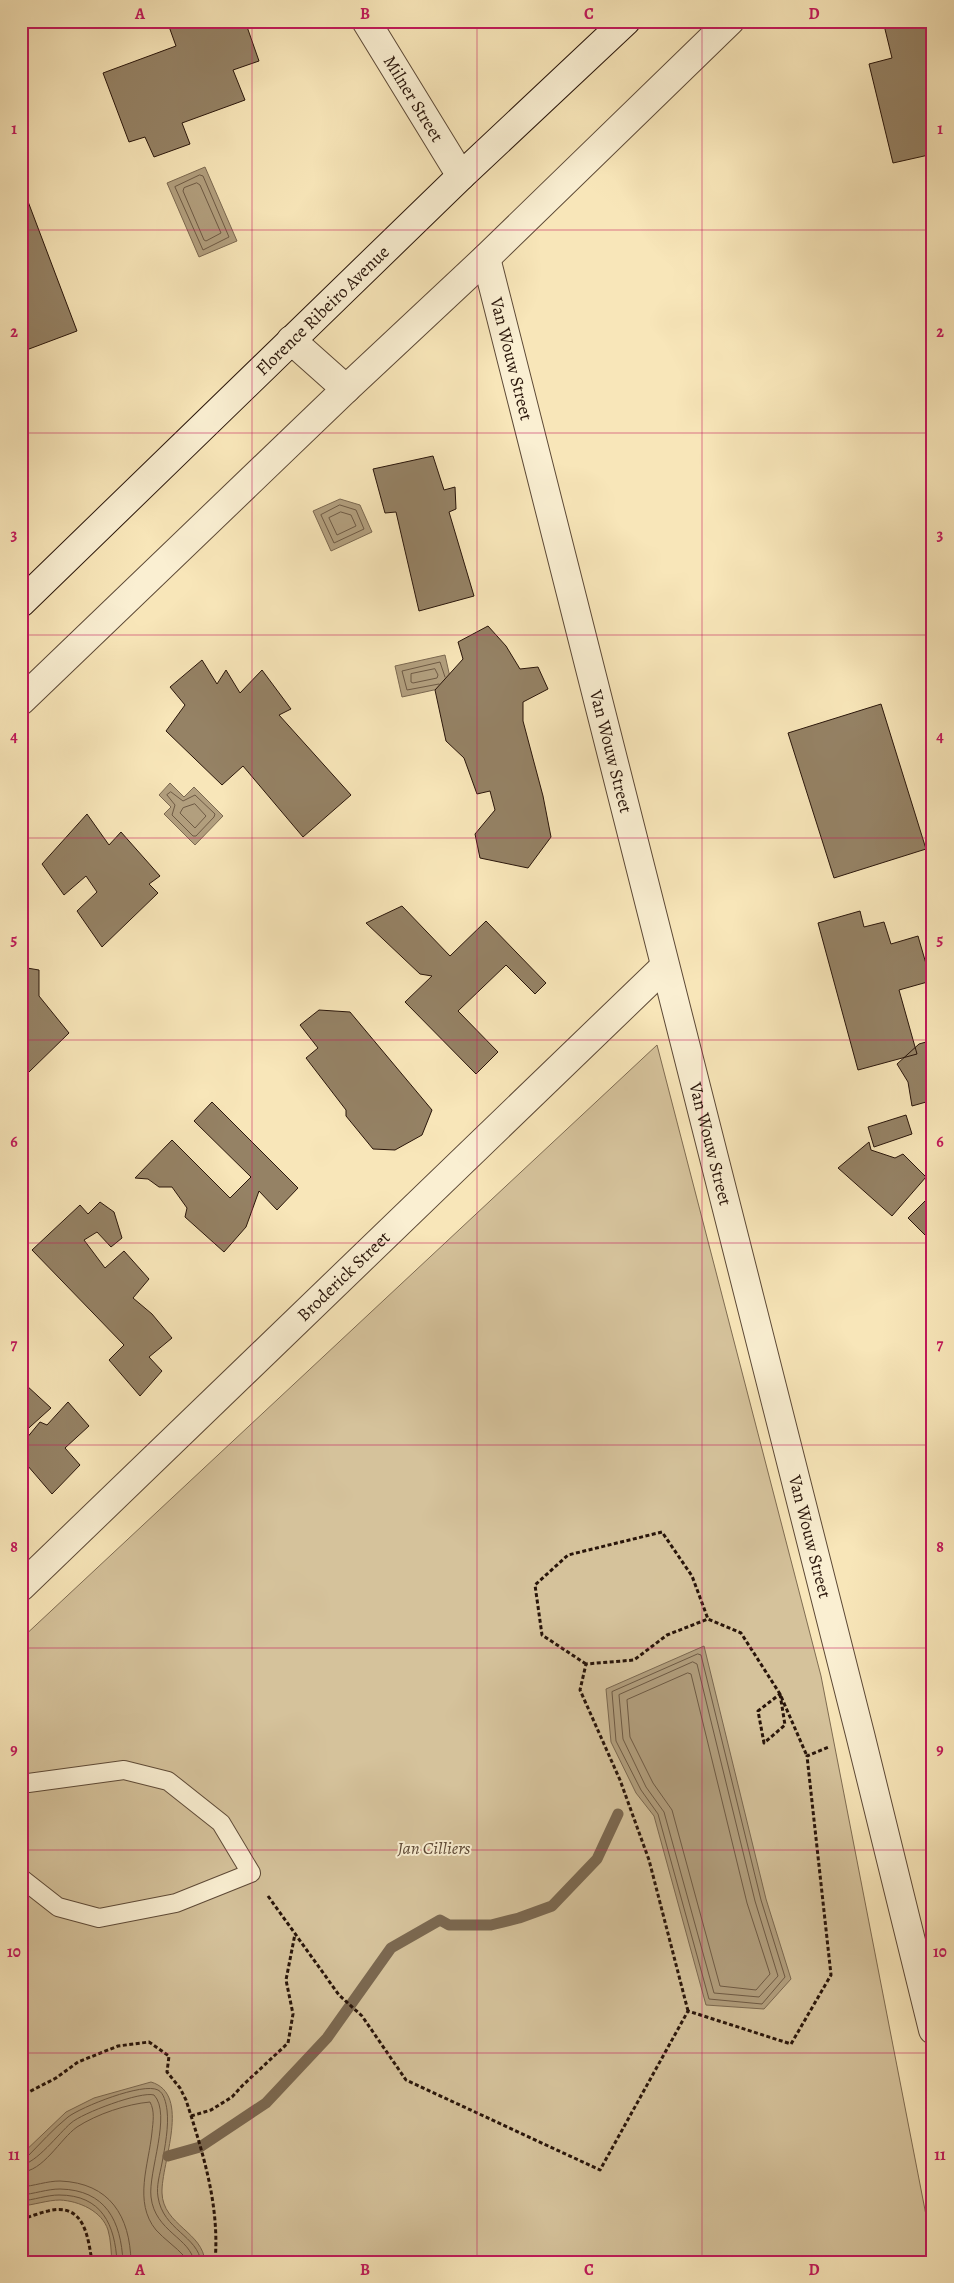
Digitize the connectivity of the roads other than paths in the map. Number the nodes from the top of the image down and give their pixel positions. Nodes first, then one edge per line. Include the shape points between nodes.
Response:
1 (366, 21) edge
2 (626, 21) edge
3 (730, 21) edge
4 (461, 176) junction
5 (486, 258) junction
6 (291, 340) junction
7 (346, 389) junction
8 (21, 602) edge
9 (21, 701) edge
10 (664, 967) junction
11 (21, 1587) edge
12 (21, 1784) edge
13 (21, 1878) edge
14 (933, 2030) edge

1 - 4 street, Milner Street
2 - 4 street, Florence Ribeiro Avenue
3 - 5 street
4 - 6 street, Florence Ribeiro Avenue
5 - 7 street
5 - 10 street, Van Wouw Street
6 - 7 street
6 - 8 street, Florence Ribeiro Avenue
7 - 9 street
10 - 11 street, Broderick Street
10 - 14 street, Van Wouw Street
12 - 13 lane via 124,1770 168,1782 221,1823 251,1873 176,1903 99,1918 58,1906

